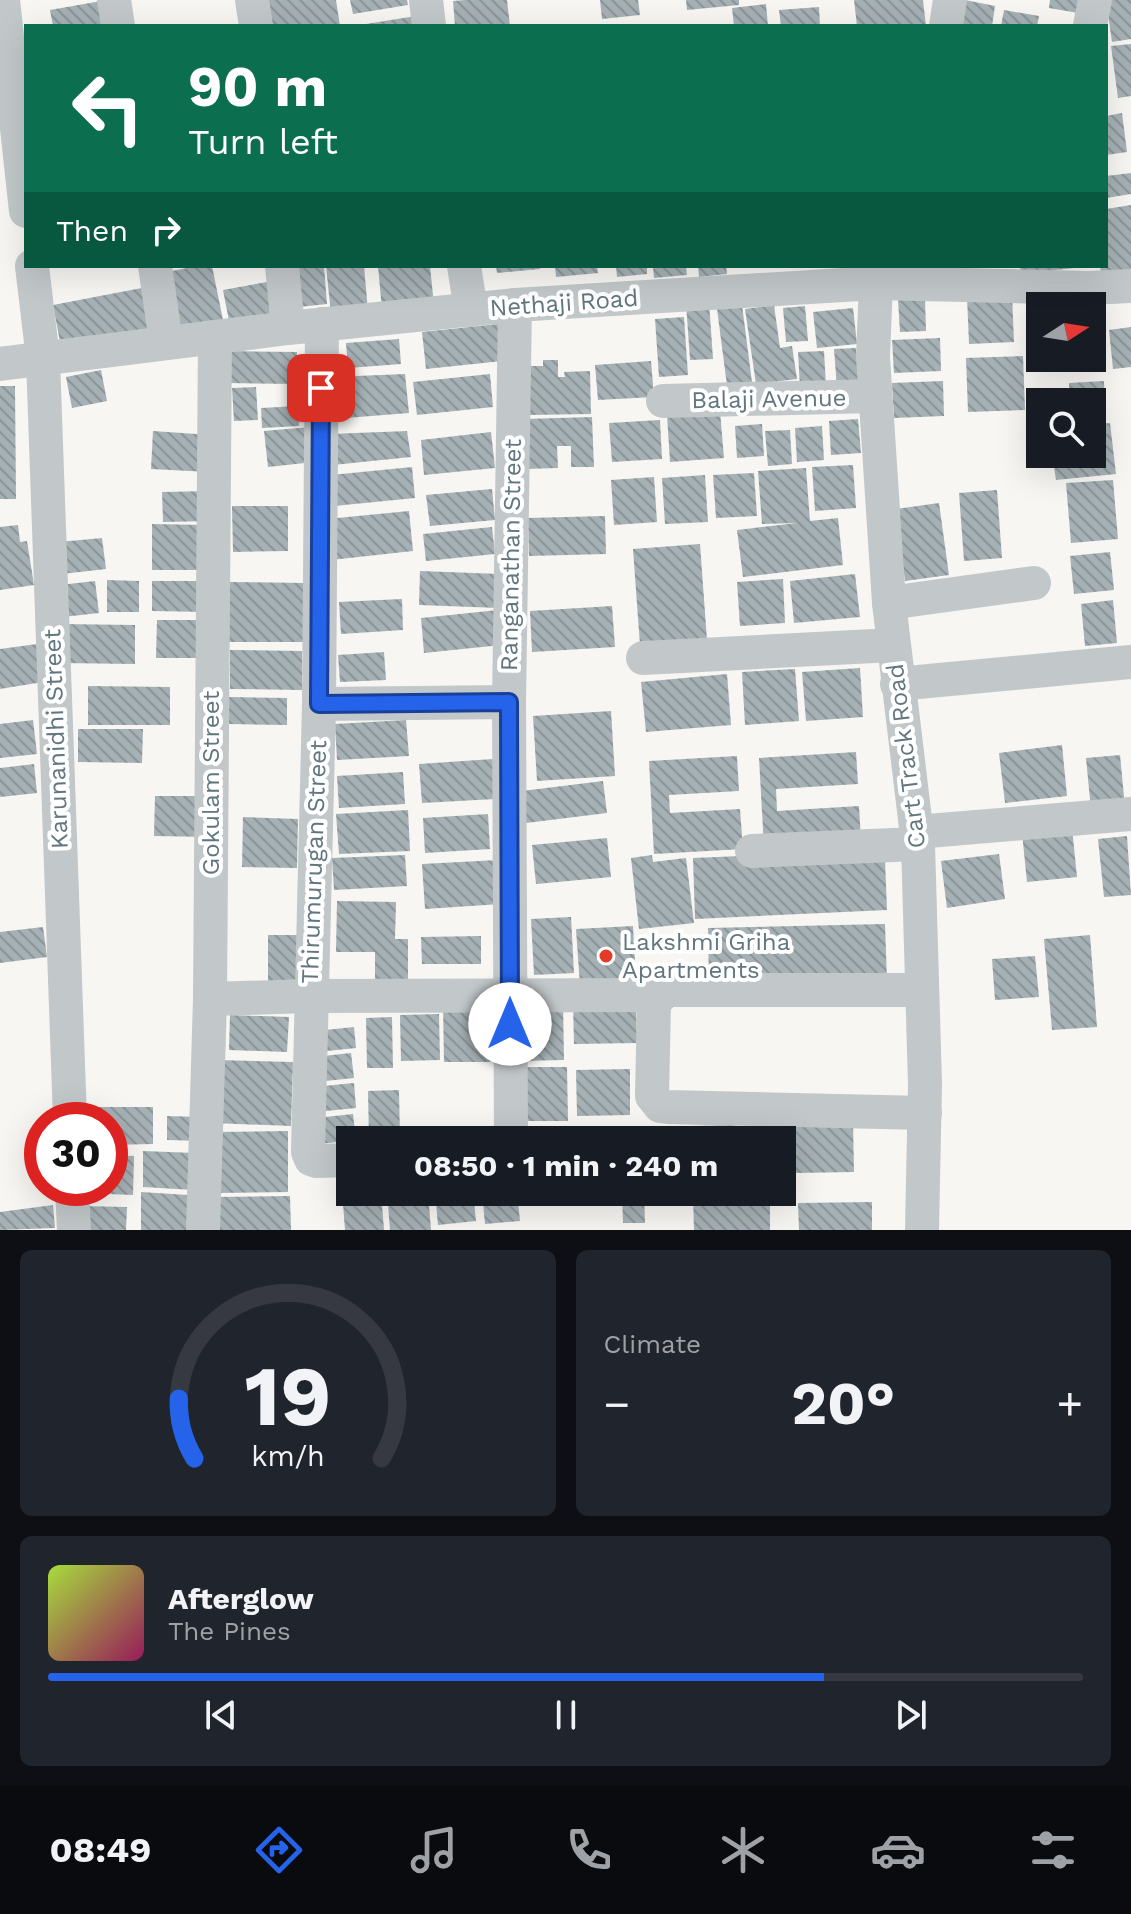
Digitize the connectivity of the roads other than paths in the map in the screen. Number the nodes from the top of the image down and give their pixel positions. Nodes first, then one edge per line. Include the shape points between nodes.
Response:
1 (3, 0) edge
2 (114, 0) edge
3 (252, 0) edge
4 (426, 0) edge
5 (950, 0) edge
6 (1095, 0) edge
7 (118, 24) edge
8 (256, 24) edge
9 (429, 24) edge
10 (946, 24) edge
11 (1090, 24) edge
12 (4, 47) edge
13 (24, 196) edge
14 (32, 268) edge
15 (155, 268) edge
16 (282, 268) edge
17 (464, 268) edge
18 (1087, 277) edge
19 (889, 278) edge
20 (1131, 286) edge
21 (515, 305) junction
22 (471, 310) junction
23 (322, 324) junction
24 (288, 328) junction
25 (215, 337) junction
26 (166, 342) junction
27 (43, 359) junction
28 (0, 364) edge
29 (875, 396) junction
30 (663, 401) dead end
31 (1034, 583) dead end
32 (889, 603) junction
33 (893, 645) junction
34 (643, 658) dead end
35 (1131, 662) edge
36 (897, 684) junction
37 (509, 702) junction
38 (319, 704) junction
39 (1131, 814) edge
40 (917, 838) junction
41 (752, 851) dead end
42 (922, 990) junction
43 (510, 995) junction
44 (643, 995) dead end
45 (310, 996) junction
46 (210, 999) junction
47 (69, 1102) edge
48 (925, 1113) junction
49 (511, 1126) edge
50 (336, 1160) edge
51 (73, 1206) edge
52 (74, 1230) edge
53 (203, 1230) edge
54 (922, 1230) edge

1 - 12 street
2 - 7 street
3 - 8 street
4 - 9 street
5 - 10 street
6 - 11 street
12 - 13 street
14 - 27 street, Karunanidhi Street
15 - 26 street
16 - 24 street
17 - 22 street
18 - 19 street, Nethaji Road
18 - 20 street, Nethaji Road
19 - 21 street, Nethaji Road
19 - 29 street, Cart Track Road via 873,357
21 - 22 street, Nethaji Road
21 - 37 street, Ranganathan Street
22 - 23 street, Nethaji Road
23 - 24 street, Nethaji Road
23 - 38 street, Thirumurugan Street
24 - 25 street, Nethaji Road
25 - 26 street, Nethaji Road
25 - 46 street, Gokulam Street
26 - 27 street, Nethaji Road
27 - 28 street, Nethaji Road
27 - 47 street, Karunanidhi Street
29 - 30 street, Balaji Avenue
29 - 32 street, Cart Track Road
31 - 32 street
32 - 33 street, Cart Track Road
33 - 34 street
33 - 36 street, Cart Track Road
35 - 36 street
36 - 40 street, Cart Track Road
37 - 38 street
37 - 43 street, Ranganathan Street
38 - 45 street, Thirumurugan Street
39 - 40 street
40 - 41 street
40 - 42 street, Cart Track Road
42 - 48 street, Cart Track Road
42 - 48 street via 667,990 654,1002 652,1096 668,1107
43 - 44 street
43 - 45 street
43 - 49 street, Ranganathan Street
45 - 46 street
45 - 50 street, Thirumurugan Street via 308,1152 317,1161
46 - 53 street, Gokulam Street
48 - 54 street, Cart Track Road
51 - 52 street

